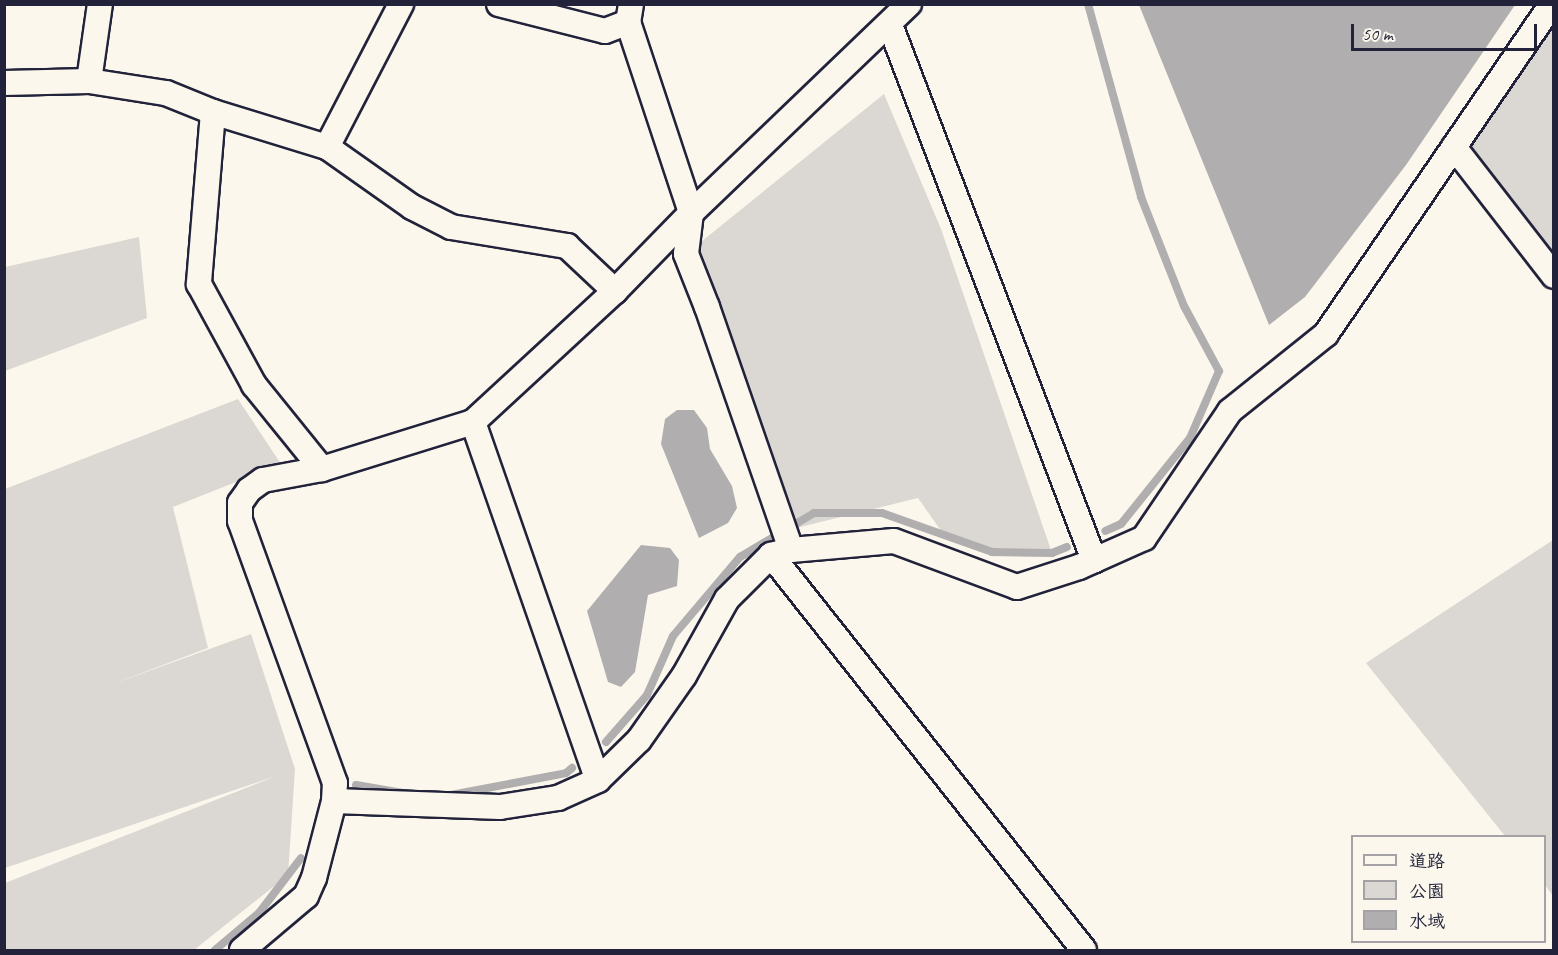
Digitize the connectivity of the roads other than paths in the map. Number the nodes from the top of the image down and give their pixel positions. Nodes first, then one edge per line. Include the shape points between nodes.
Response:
1 (100, 4) edge
2 (401, 4) edge
3 (499, 4) edge
4 (909, 4) edge
5 (1552, 4) edge
6 (629, 13) edge
7 (890, 25) junction
8 (89, 81) junction
9 (4, 83) edge
10 (213, 112) junction
11 (327, 147) junction
12 (1454, 147) junction
13 (691, 213) junction
14 (1554, 276) edge
15 (615, 291) junction
16 (473, 422) junction
17 (322, 469) junction
18 (781, 553) junction
19 (1094, 560) junction
20 (598, 780) junction
21 (334, 801) junction
22 (242, 951) edge
23 (1084, 951) edge

1 - 8 street
2 - 11 street
3 - 6 street via 605,31
4 - 7 street
5 - 12 street
6 - 13 street
7 - 13 street
7 - 19 street
8 - 9 street
8 - 10 street via 166,93
10 - 11 street
10 - 17 street via 199,284 254,385
11 - 15 street via 412,207 451,227 567,246
12 - 14 street
12 - 19 street via 1326,334 1230,411 1144,538
13 - 15 street
13 - 18 street via 686,254
15 - 16 street
16 - 17 street
16 - 20 street
17 - 21 street via 263,480 240,503 240,521 335,783
18 - 19 street via 894,541 1017,587
18 - 20 street via 728,599 684,676 639,740
18 - 23 street
20 - 21 street via 558,798 500,807
21 - 22 street via 306,896

